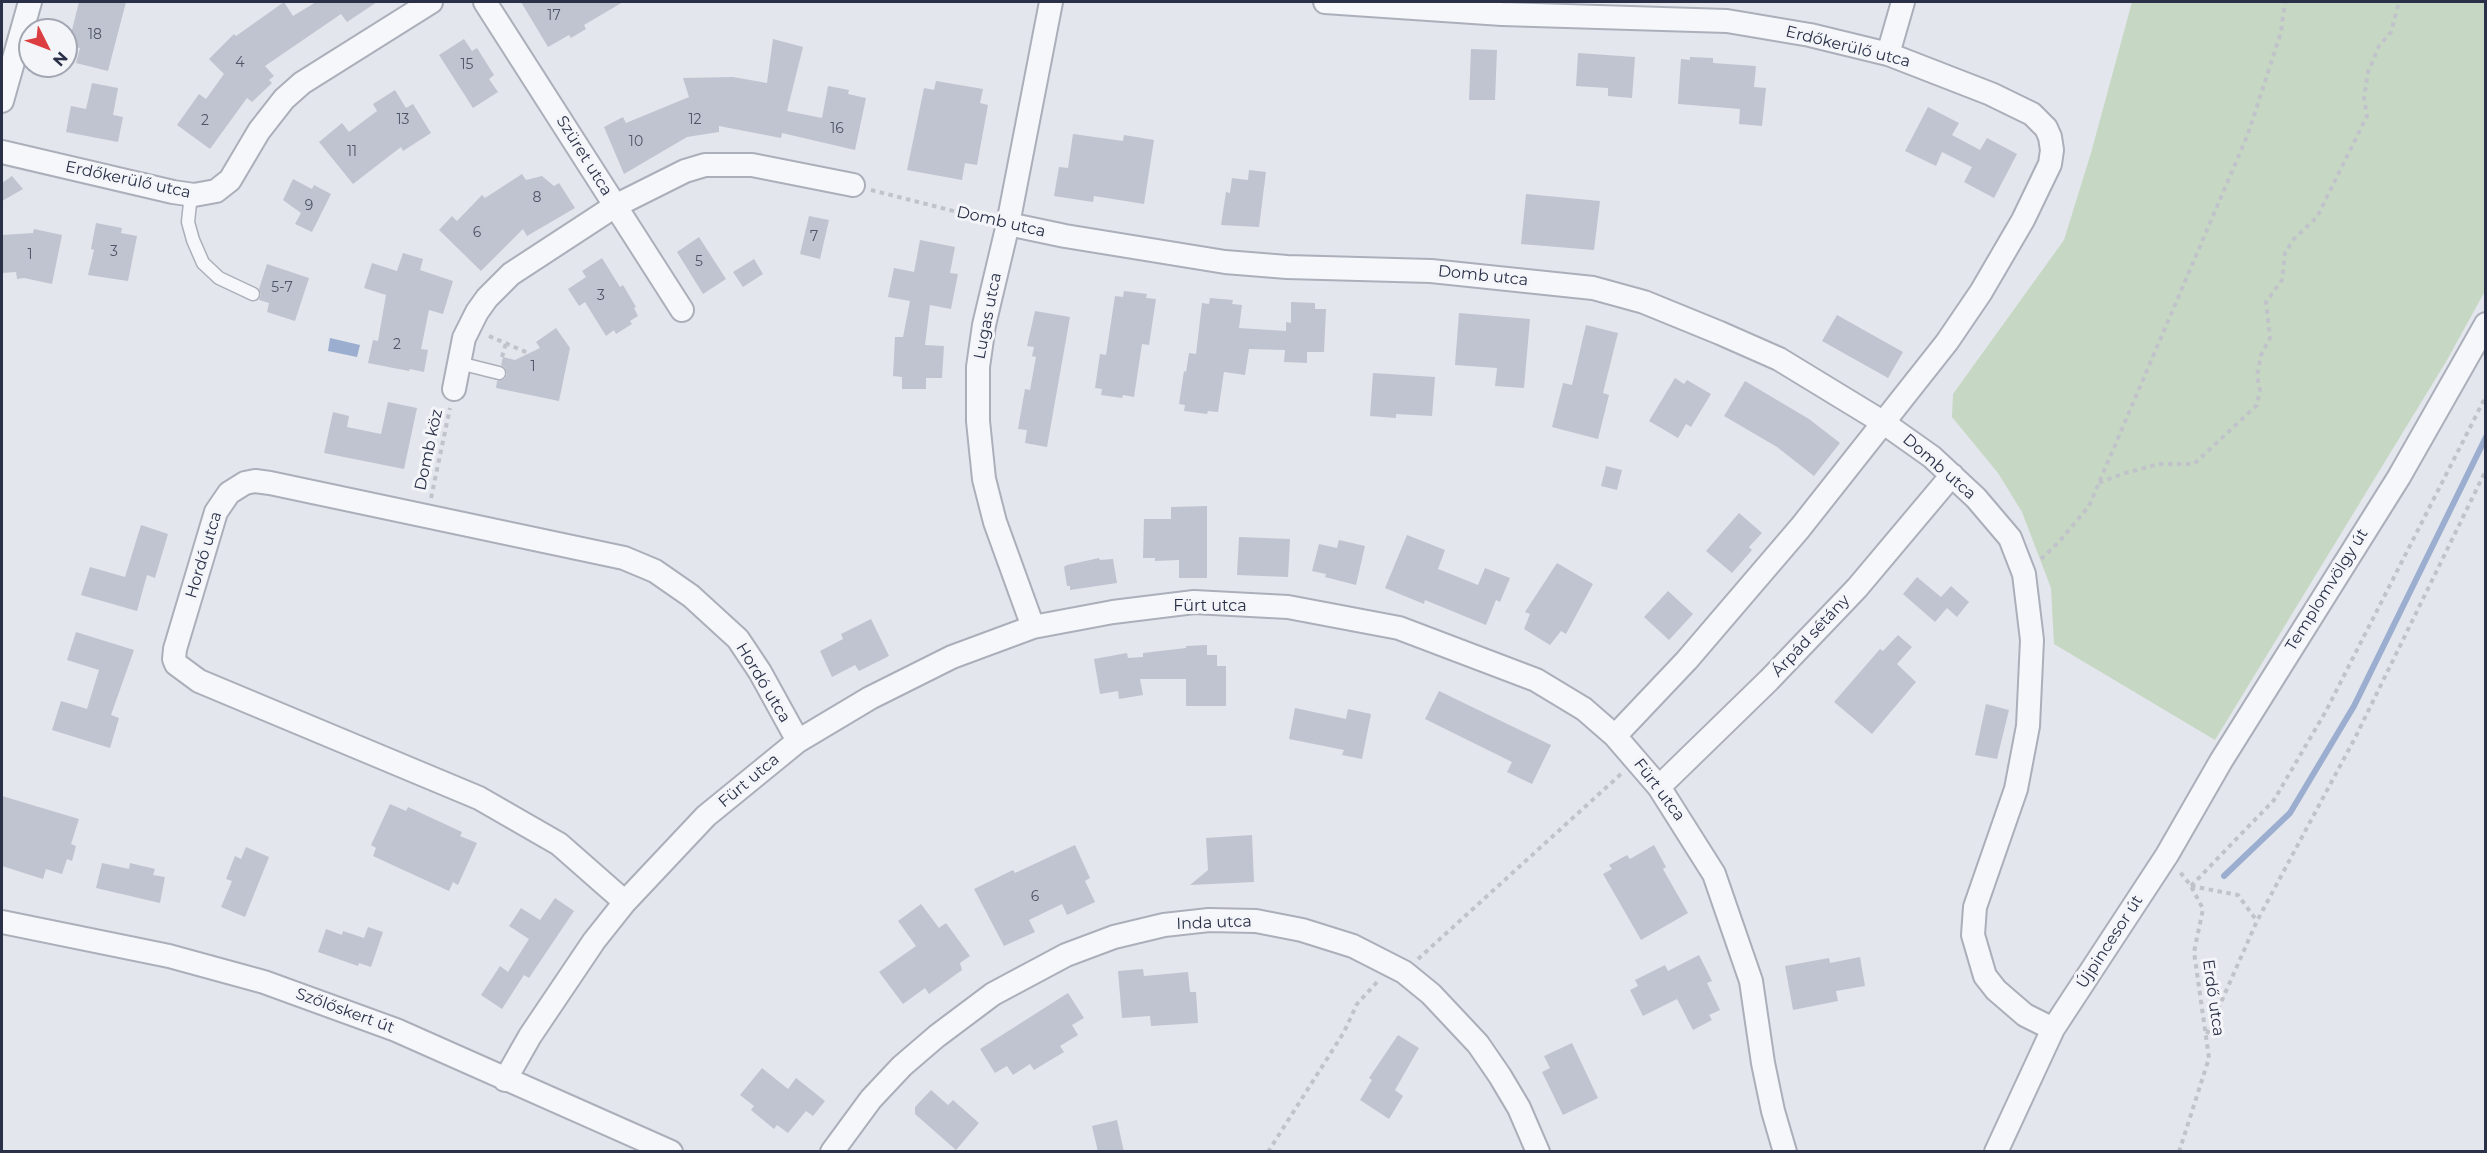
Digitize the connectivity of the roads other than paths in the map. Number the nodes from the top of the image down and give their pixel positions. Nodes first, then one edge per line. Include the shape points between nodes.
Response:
1 (30, 2) edge
2 (431, 2) edge
3 (485, 2) edge
4 (1051, 2) edge
5 (1326, 2) edge
6 (1903, 2) edge
7 (1888, 54) junction
8 (2, 101) edge
9 (2, 152) edge
10 (853, 185) road end
11 (191, 194) junction
12 (615, 206) junction
13 (1008, 224) junction
14 (254, 294) dead end
15 (682, 310) dead end
16 (2486, 324) edge
17 (459, 363) junction
18 (499, 372) dead end
19 (454, 389) road end
20 (1884, 423) junction
21 (1952, 475) junction
22 (1033, 627) junction
23 (1615, 736) junction
24 (798, 741) junction
25 (1659, 787) junction
26 (2167, 855) joint
27 (625, 902) junction
28 (2, 922) edge
29 (2053, 1029) junction
30 (505, 1080) junction
31 (671, 1152) edge
32 (832, 1152) edge
33 (1538, 1152) edge
34 (1785, 1152) edge
35 (1996, 1152) edge

1 - 8 street
2 - 11 street, Erdőkerülő utca via 303,83 272,113 223,187 208,194
3 - 12 street, Szüret utca
4 - 13 street, Lugas utca
5 - 7 street, Erdőkerülő utca via 1502,14 1726,21 1810,35
6 - 7 street
7 - 20 street, Erdőkerülő utca via 2032,114 2046,128 2052,150 2050,164 2023,220 1981,292
9 - 11 street, Erdőkerülő utca
10 - 12 street via 752,165 705,165
11 - 14 lane via 188,222 203,263 219,278
12 - 15 street, Szüret utca
12 - 17 street via 511,274 487,298 464,338
13 - 20 street, Domb utca via 1225,262 1431,271 1593,288 1644,302 1779,359
13 - 22 street, Lugas utca via 984,325 978,367 978,421 984,480 995,522
16 - 26 street, Templomvölgy út via 2399,477 2221,761
17 - 18 lane
17 - 19 street
20 - 21 street, Domb utca
20 - 23 street via 1723,619
21 - 25 street, Árpád sétány via 1857,588
21 - 29 street, Domb utca via 2010,538 2024,574 2032,640 2028,726 2016,789 1975,907 1973,935 1985,976 1996,990 2025,1015
22 - 23 street, Fürt utca via 1194,602 1288,607 1399,628 1536,680 1584,710
22 - 24 street, Fürt utca via 952,657 870,698
23 - 25 street, Fürt utca
24 - 27 street, Fürt utca via 706,816
24 - 27 street, Hordó utca via 738,639 691,596 656,571 624,558 270,483 237,487 222,500 175,649 176,664 199,681 479,798 559,844
25 - 34 street, Fürt utca via 1713,874 1733,923 1751,981 1763,1063
26 - 29 street, Újpincesor út
27 - 30 street, Fürt utca via 594,941
28 - 30 street, Szőlőskert út via 169,956 264,982 396,1029
29 - 35 street
30 - 31 street, Szőlőskert út
32 - 33 street, Inda utca via 902,1065 993,994 1066,955 1114,937 1164,925 1209,920 1256,921 1302,930 1353,946 1399,969 1431,993 1478,1044 1510,1092

